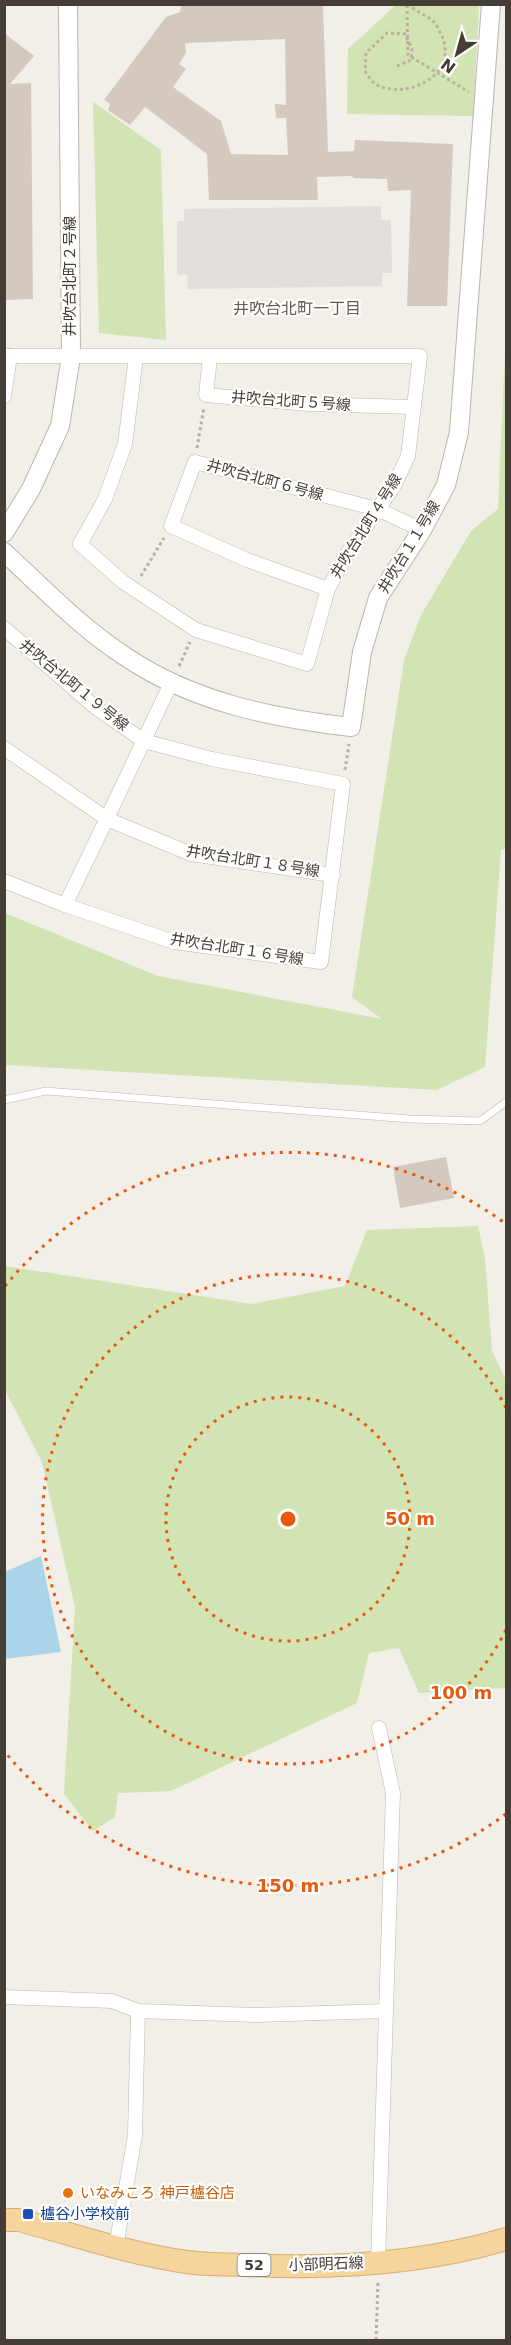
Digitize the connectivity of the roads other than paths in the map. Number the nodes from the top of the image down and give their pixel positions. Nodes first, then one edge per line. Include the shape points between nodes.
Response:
1 (68, 4) edge
2 (491, 4) edge
3 (7, 356) edge
4 (71, 356) junction
5 (136, 357) junction
6 (210, 357) junction
7 (4, 396) edge
8 (413, 407) junction
9 (377, 509) junction
10 (422, 530) junction
11 (4, 533) edge
12 (4, 552) edge
13 (328, 589) junction
14 (4, 628) edge
15 (171, 683) junction
16 (144, 741) junction
17 (4, 748) edge
18 (107, 819) junction
19 (333, 874) junction
20 (4, 881) edge
21 (65, 905) junction
22 (4, 1100) edge
23 (507, 1102) edge
24 (379, 1728) dead end
25 (4, 1998) edge
26 (138, 2011) junction
27 (385, 2011) junction
28 (4, 2220) edge
29 (507, 2239) edge
30 (116, 2247) junction
31 (378, 2262) junction

1 - 4 street, 井吹台北町２号線
2 - 10 street, 井吹台１１号線 via 459,432 446,485
3 - 4 street, 井吹台北町４号線
3 - 7 street
4 - 5 street, 井吹台北町４号線
4 - 11 street, 井吹台北町２号線 via 60,426 31,489
5 - 6 street, 井吹台北町４号線
5 - 13 street, 井吹台北町４号線 via 125,444 105,499 80,544 133,589 196,630 307,664
6 - 8 street, 井吹台北町５号線 via 206,395 309,404
6 - 8 street, 井吹台北町４号線 via 420,356
8 - 9 street, 井吹台北町４号線 via 408,456 394,486
9 - 10 street, 井吹台北町６号線
9 - 13 street, 井吹台北町４号線
9 - 13 street, 井吹台北町６号線 via 195,462 171,526 247,560
10 - 15 street, 井吹台１１号線 via 378,598 362,652 351,727 291,720 234,706
12 - 15 street via 75,618 125,657
14 - 16 street, 井吹台北町１９号線 via 95,707
15 - 16 street
16 - 18 street
16 - 19 street, 井吹台北町１６号線 via 212,759 343,784
17 - 18 street, 井吹台北町１８号線
18 - 19 street, 井吹台北町１８号線 via 190,854
18 - 21 street
19 - 21 street, 井吹台北町１６号線 via 321,962 174,942
20 - 21 street
22 - 23 lane via 46,1091 480,1121
24 - 27 street via 393,1793
25 - 26 street via 112,2001
26 - 27 street via 256,2015
26 - 30 street via 135,2135
27 - 31 street
28 - 30 main road, 小部明石線 / 52 via 20,2220
29 - 31 main road, 小部明石線 / 52 via 468,2251
30 - 31 main road, 小部明石線 / 52 via 188,2262 340,2266

